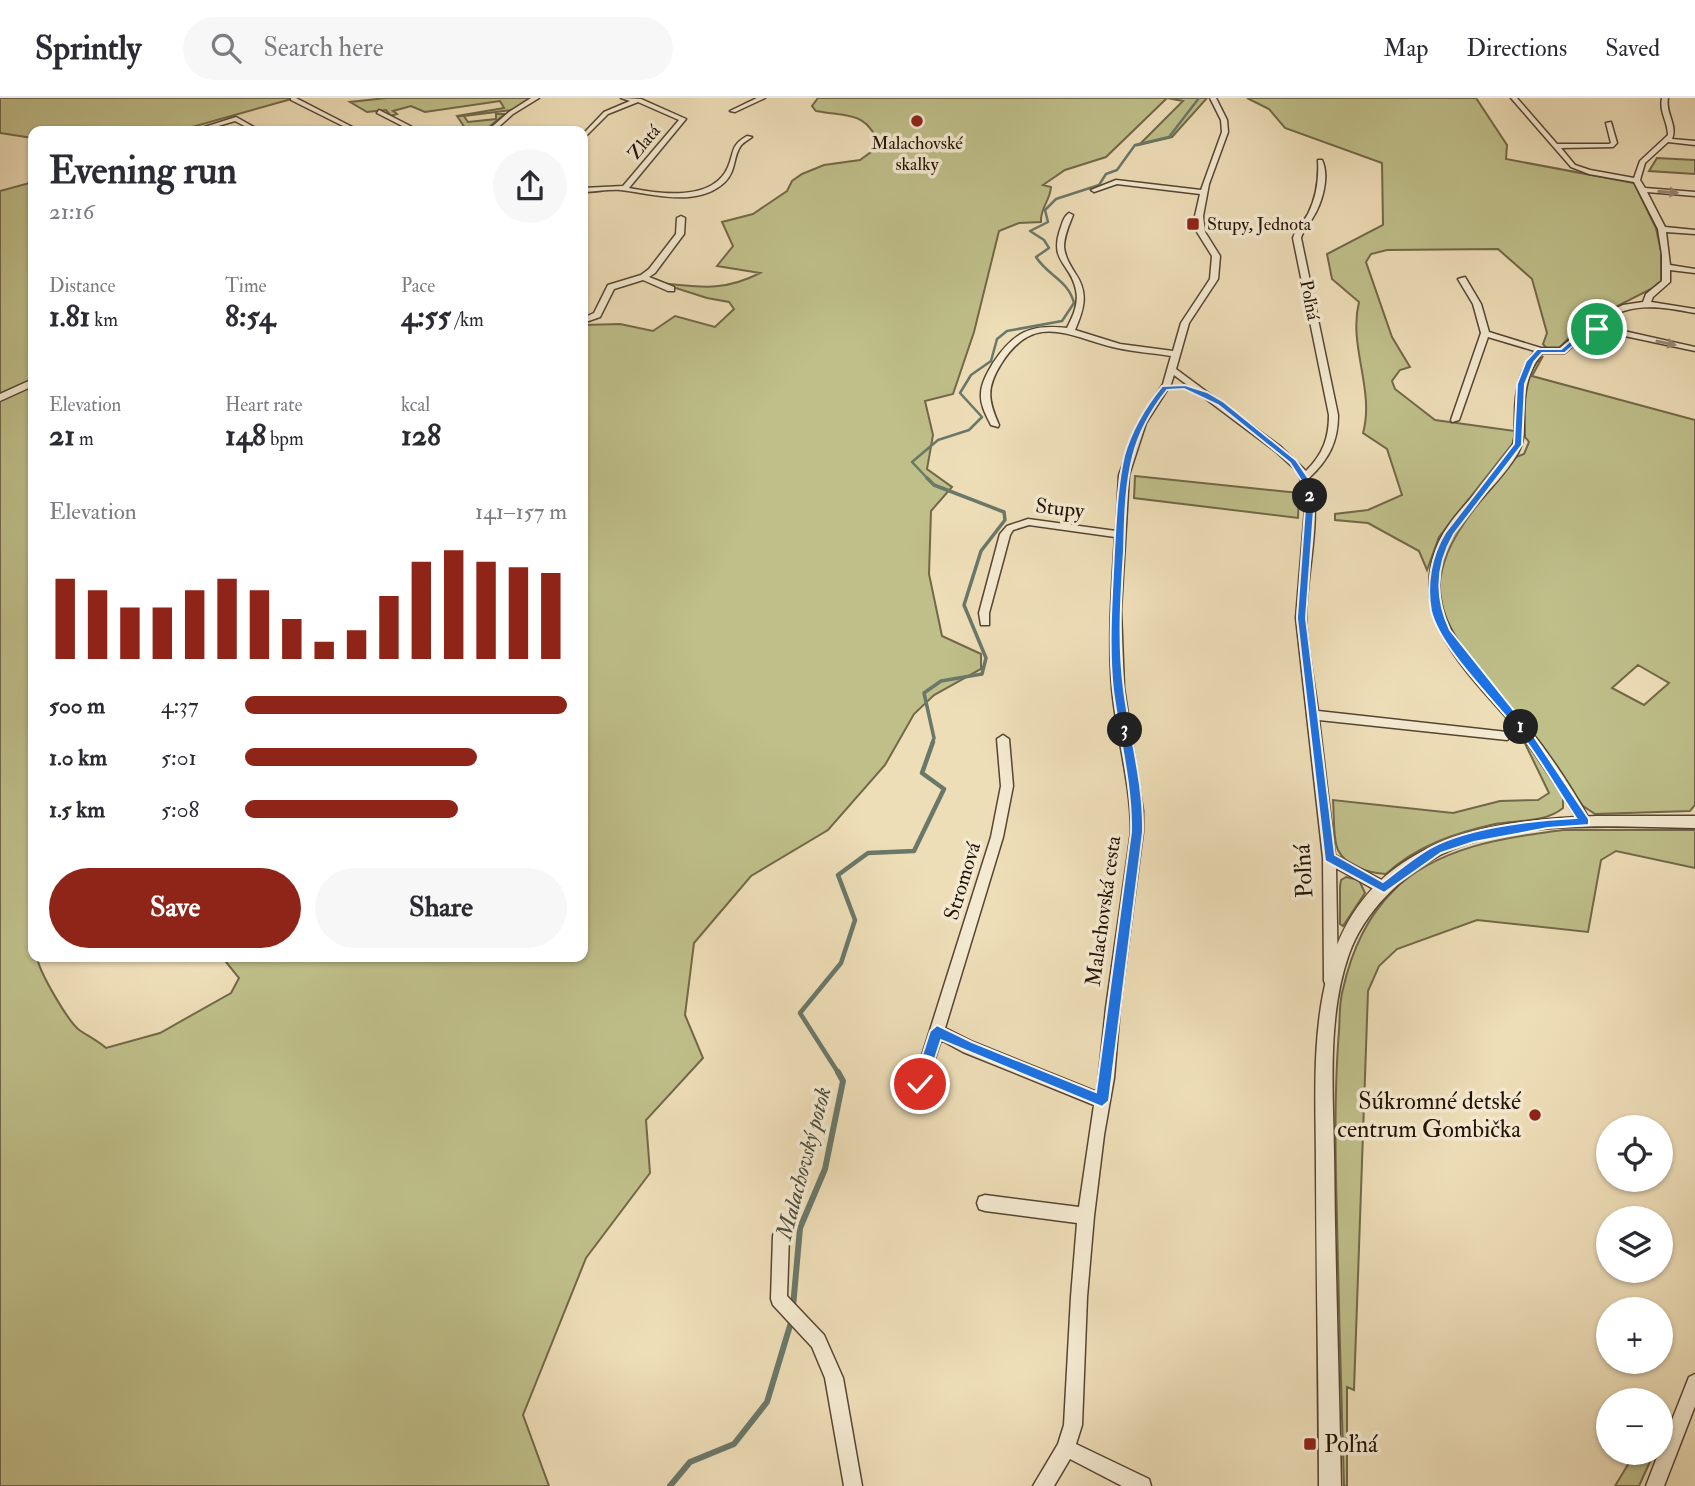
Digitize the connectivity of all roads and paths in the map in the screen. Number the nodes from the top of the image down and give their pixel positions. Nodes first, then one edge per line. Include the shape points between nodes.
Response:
1 (536, 98) edge
2 (624, 98) edge
3 (762, 98) edge
4 (1213, 98) edge
5 (1514, 98) edge
6 (1665, 98) edge
7 (642, 99) edge
8 (293, 102) edge
9 (733, 111) dead end
10 (379, 112) dead end
11 (1596, 122) dead end
12 (1609, 123) junction
13 (1618, 124) dead end
14 (213, 126) edge
15 (249, 126) edge
16 (346, 126) edge
17 (403, 126) edge
18 (496, 126) edge
19 (588, 132) edge
20 (749, 137) dead end
21 (1668, 140) junction
22 (1695, 143) edge
23 (1555, 146) junction
24 (1320, 161) dead end
25 (1637, 180) junction
26 (623, 189) junction
27 (588, 190) edge
28 (1094, 190) dead end
29 (1641, 190) junction
30 (1203, 192) junction
31 (1695, 194) edge
32 (1069, 215) dead end
33 (681, 218) dead end
34 (1662, 229) junction
35 (1695, 232) edge
36 (1666, 267) junction
37 (1695, 271) edge
38 (644, 277) junction
39 (1462, 279) dead end
40 (670, 289) dead end
41 (1647, 303) junction
42 (1695, 311) edge
43 (588, 319) edge
44 (1590, 326) junction
45 (1070, 331) junction
46 (1485, 333) junction
47 (1695, 349) edge
48 (1540, 350) junction
49 (1175, 354) junction
50 (1175, 381) junction
51 (28, 384) edge
52 (0, 398) edge
53 (1455, 419) dead end
54 (995, 425) dead end
55 (1305, 477) junction
56 (1121, 535) junction
57 (985, 622) dead end
58 (1312, 715) junction
59 (1507, 736) dead end
60 (1003, 738) dead end
61 (1585, 822) junction
62 (1695, 822) edge
63 (1329, 858) junction
64 (1384, 888) junction
65 (1331, 988) junction
66 (937, 1031) junction
67 (920, 1084) dead end
68 (1102, 1101) junction
69 (985, 1203) dead end
70 (1086, 1216) junction
71 (781, 1236) dead end
72 (792, 1312) joint
73 (1695, 1383) edge
74 (1066, 1448) junction
75 (853, 1486) edge
76 (1042, 1486) edge
77 (1142, 1486) edge
78 (1330, 1486) edge
79 (1655, 1486) edge

1 - 18 street
2 - 7 street, Zlatá
3 - 9 street
4 - 30 street, Malachovská cesta via 1225,132
5 - 23 street
6 - 21 street via 1662,109 1672,131
7 - 19 street via 606,113
7 - 26 street, Zlatá via 681,121
8 - 16 street
10 - 17 street
11 - 12 street
12 - 13 street
12 - 23 street via 1613,145
14 - 15 street via 236,119
20 - 26 street via 736,147 728,173 704,190 670,196
21 - 22 street
21 - 25 street via 1642,162
23 - 25 street via 1580,170
24 - 55 street, Poľná via 1324,171 1312,214 1297,238 1334,416 1328,453
25 - 29 street
26 - 27 street, Zlatá
28 - 30 street via 1116,182
29 -> 31 street
29 - 34 street
30 - 49 street, Malachovská cesta via 1199,225 1216,256 1214,279 1185,323
32 - 45 street via 1060,253 1081,300
33 - 38 street via 680,234
34 - 35 street
34 - 36 street
36 - 37 street
36 - 41 street via 1666,282
38 - 40 street
38 - 43 street via 611,287 597,315
39 - 46 street via 1477,304
41 - 42 street
41 - 44 street via 1620,309
44 -> 47 street
44 - 48 street via 1562,351
45 - 49 street via 1119,346
45 - 54 street via 1033,331 1011,342 985,390
46 - 48 street
46 - 53 street
48 - 61 street via 1521,384 1518,445 1441,548 1433,598 1457,648 1528,735
49 - 50 street, Malachovská cesta
50 - 55 street via 1221,404
50 - 56 street, Malachovská cesta via 1151,405 1129,454
51 - 52 street
55 - 58 street, Poľná via 1310,509 1301,618
56 - 57 street, Stupy via 1028,522 1010,527
56 - 68 street, Malachovská cesta via 1116,610 1118,688 1138,811
58 - 59 street
58 - 63 street, Poľná
60 - 66 street, Stromová via 1007,786 997,837
61 - 62 street
61 - 64 street via 1548,824 1437,850
63 - 64 street
63 - 65 street, Poľná
64 - 65 street via 1357,919
65 - 78 street, Poľná via 1325,1101
66 - 67 street, Stromová
66 - 68 street
68 - 70 street, Malachovská cesta
69 - 70 street
70 - 74 street, Malachovská cesta via 1073,1425
71 - 72 street via 779,1299
72 - 75 street via 818,1341 834,1378
73 - 79 street
74 - 76 street, Malachovská cesta
74 - 77 street

